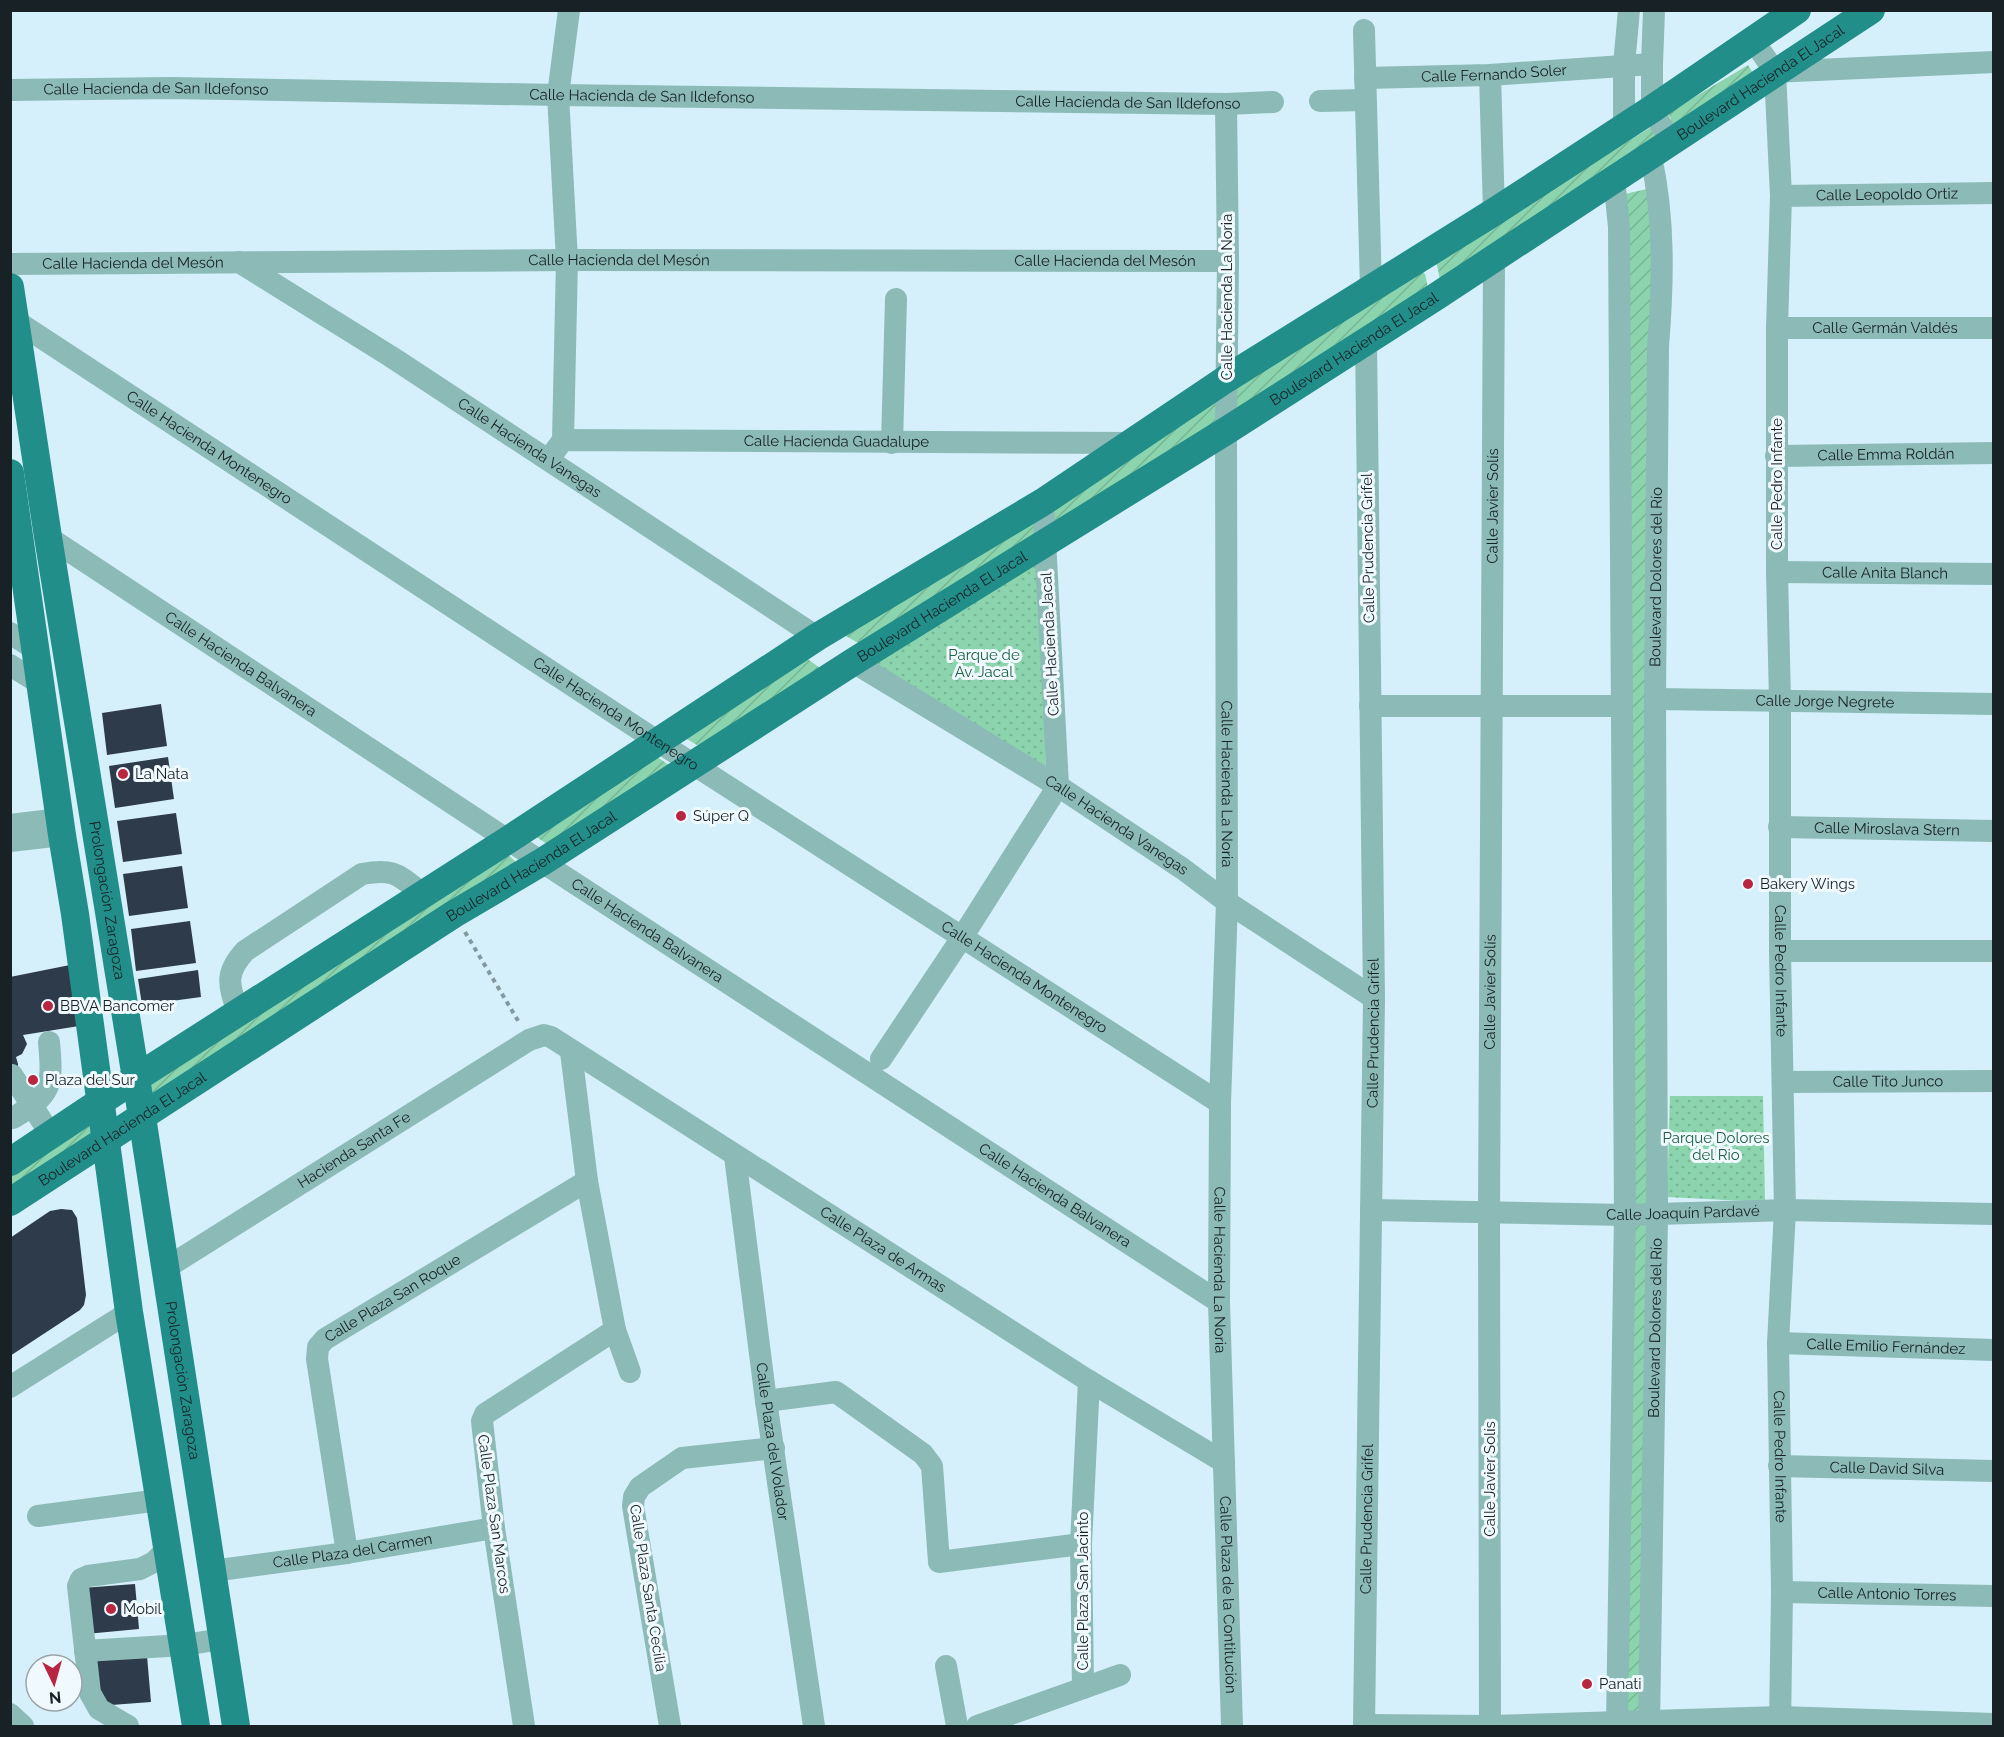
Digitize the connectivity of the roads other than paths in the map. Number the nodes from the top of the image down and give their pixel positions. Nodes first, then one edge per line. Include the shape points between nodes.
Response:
1 (569, 10) edge
2 (1629, 10) edge
3 (1654, 10) edge
4 (1797, 10) edge
5 (1871, 10) edge
6 (1364, 30) dead end
7 (1753, 40) junction
8 (1994, 62) edge
9 (1652, 64) junction
10 (1624, 65) junction
11 (1775, 72) junction
12 (1490, 75) junction
13 (1365, 89) junction
14 (10, 90) edge
15 (558, 95) junction
16 (1320, 101) dead end
17 (1273, 102) dead end
18 (1226, 104) junction
19 (1652, 109) junction
20 (1624, 128) junction
21 (1661, 150) junction
22 (1614, 178) junction
23 (1994, 193) edge
24 (1781, 196) junction
25 (1494, 212) junction
26 (1494, 259) junction
27 (567, 260) junction
28 (1419, 260) junction
29 (1228, 261) junction
30 (239, 262) junction
31 (10, 264) edge
32 (10, 287) edge
33 (1371, 289) junction
34 (1437, 296) junction
35 (896, 299) dead end
36 (16, 321) junction
37 (1777, 328) junction
38 (1994, 328) edge
39 (1366, 340) junction
40 (1658, 347) junction
41 (1620, 350) junction
42 (1226, 379) junction
43 (1226, 431) junction
44 (563, 440) junction
45 (892, 443) junction
46 (1133, 443) junction
47 (1994, 453) edge
48 (1776, 456) junction
49 (549, 459) junction
50 (10, 473) edge
51 (1043, 502) junction
52 (48, 537) junction
53 (1045, 543) junction
54 (1777, 572) junction
55 (1994, 574) edge
56 (10, 633) edge
57 (817, 637) junction
58 (36, 650) junction
59 (853, 662) junction
60 (10, 665) edge
61 (42, 685) junction
62 (1654, 699) junction
63 (1780, 701) junction
64 (1994, 704) edge
65 (1370, 706) junction
66 (1491, 706) junction
67 (1622, 706) junction
68 (657, 741) junction
69 (694, 765) junction
70 (1058, 786) junction
71 (1623, 806) junction
72 (1656, 808) junction
73 (10, 825) edge
74 (61, 827) junction
75 (1779, 827) junction
76 (1994, 831) edge
77 (508, 840) junction
78 (10, 841) edge
79 (542, 862) junction
80 (423, 894) junction
81 (1227, 902) junction
82 (963, 936) junction
83 (1780, 951) junction
84 (1994, 951) edge
85 (1374, 998) junction
86 (238, 1013) junction
87 (537, 1037) joint
88 (49, 1042) dead end
89 (571, 1052) junction
90 (881, 1059) dead end
91 (12, 1075) dead end
92 (136, 1078) junction
93 (1994, 1081) edge
94 (1783, 1082) junction
95 (1624, 1085) junction
96 (1657, 1086) junction
97 (101, 1101) junction
98 (1220, 1103) junction
99 (33, 1106) junction
100 (142, 1115) junction
101 (13, 1118) dead end
102 (51, 1135) junction
103 (105, 1140) junction
104 (735, 1156) junction
105 (10, 1162) edge
106 (587, 1181) junction
107 (10, 1202) edge
108 (1785, 1209) junction
109 (1371, 1210) junction
110 (1489, 1212) junction
111 (1994, 1214) edge
112 (1625, 1215) junction
113 (1657, 1215) junction
114 (166, 1268) junction
115 (1219, 1302) junction
116 (129, 1311) junction
117 (615, 1330) junction
118 (1778, 1343) junction
119 (1994, 1350) edge
120 (630, 1372) dead end
121 (1089, 1381) junction
122 (10, 1387) edge
123 (766, 1401) junction
124 (1621, 1426) junction
125 (1654, 1428) junction
126 (774, 1448) junction
127 (1224, 1462) junction
128 (1779, 1467) junction
129 (1994, 1471) edge
130 (160, 1500) junction
131 (38, 1516) dead end
132 (494, 1528) junction
133 (1081, 1544) junction
134 (168, 1548) junction
135 (347, 1553) junction
136 (212, 1571) junction
137 (1782, 1593) junction
138 (1994, 1596) edge
139 (222, 1639) junction
140 (184, 1645) junction
141 (85, 1651) junction
142 (946, 1666) dead end
143 (1120, 1675) dead end
144 (1083, 1688) junction
145 (10, 1714) edge
146 (1780, 1722) edge
147 (1617, 1724) edge
148 (1649, 1724) edge
149 (1994, 1724) edge
150 (23, 1726) edge
151 (129, 1726) edge
152 (196, 1726) edge
153 (236, 1726) edge
154 (524, 1726) edge
155 (670, 1726) edge
156 (814, 1726) edge
157 (957, 1726) edge
158 (977, 1726) edge
159 (1232, 1726) edge
160 (1364, 1726) edge
161 (1490, 1726) edge

1 - 15 street
2 - 10 street
3 - 9 street
4 - 7 main road
5 - 11 main road, Boulevard Hacienda El Jacal
6 - 13 street
7 - 11 street
7 - 19 main road
8 - 11 street
9 - 10 street, Calle Fernando Soler
9 - 19 street
10 - 12 street, Calle Fernando Soler
10 - 20 street
11 - 21 main road, Boulevard Hacienda El Jacal
11 - 24 street, Calle Pedro Infante
12 - 13 street, Calle Fernando Soler
12 - 25 street
13 - 16 street
13 - 33 street
14 - 15 street, Calle Hacienda de San Ildefonso via 171,88
15 - 18 street, Calle Hacienda de San Ildefonso
15 - 27 street
17 - 18 street, Calle Hacienda de San Ildefonso
18 - 29 street, Calle Hacienda La Noria
19 - 20 main road
19 - 21 street, Boulevard Dolores del Río
20 - 25 main road
21 - 22 main road, Boulevard Hacienda El Jacal
21 - 40 street, Boulevard Dolores del Río via 1657,186 1662,252
22 - 26 main road, Boulevard Hacienda El Jacal
22 - 41 street via 1619,227
23 - 24 street, Calle Leopoldo Ortiz
24 - 37 street, Calle Pedro Infante
25 - 28 main road
26 - 34 main road, Boulevard Hacienda El Jacal
26 - 66 street, Calle Javier Solís
27 - 29 street, Calle Hacienda del Mesón
27 - 30 street, Calle Hacienda del Mesón
27 - 44 street
28 - 33 main road
28 - 34 main road
29 - 42 street, Calle Hacienda La Noria
30 - 31 street, Calle Hacienda del Mesón
30 - 49 street, Calle Hacienda Vanegas
32 - 36 main road, Prolongación Zaragoza
33 - 42 main road
34 - 39 main road, Boulevard Hacienda El Jacal
35 - 45 street
36 - 52 main road, Prolongación Zaragoza
36 - 68 street, Calle Hacienda Montenegro
37 - 38 street, Calle Germán Valdés
37 - 48 street, Calle Pedro Infante
39 - 43 main road, Boulevard Hacienda El Jacal
39 - 65 street, Calle Prudencia Grifel
40 - 41 street
40 - 62 street, Boulevard Dolores del Río
41 - 67 street
42 - 43 street, Calle Hacienda La Noria
42 - 46 main road
43 - 53 main road, Boulevard Hacienda El Jacal
43 - 81 street, Calle Hacienda La Noria
44 - 45 street, Calle Hacienda Guadalupe
44 - 49 street
45 - 46 street, Calle Hacienda Guadalupe
46 - 51 main road
47 - 48 street, Calle Emma Roldán
48 - 54 street, Calle Pedro Infante
49 - 57 street, Calle Hacienda Vanegas
50 - 58 main road
51 - 53 street, Calle Hacienda Jacal
51 - 57 main road
52 - 77 street, Calle Hacienda Balvanera
52 - 92 main road, Prolongación Zaragoza
53 - 59 main road, Boulevard Hacienda El Jacal
53 - 70 street, Calle Hacienda Jacal
54 - 55 street, Calle Anita Blanch
54 - 63 street, Calle Pedro Infante
56 - 58 street
57 - 68 main road
58 - 61 main road
59 - 69 main road, Boulevard Hacienda El Jacal
59 - 70 street, Calle Hacienda Vanegas
60 - 61 street
61 - 74 main road
62 - 63 street, Calle Jorge Negrete
62 - 72 street, Boulevard Dolores del Río
63 - 64 street, Calle Jorge Negrete
63 - 75 street, Calle Pedro Infante
65 - 66 street
65 - 85 street, Calle Prudencia Grifel
66 - 67 street
66 - 110 street, Calle Javier Solís
67 - 71 street
68 - 69 street, Calle Hacienda Montenegro
68 - 77 main road
69 - 79 main road, Boulevard Hacienda El Jacal
69 - 82 street, Calle Hacienda Montenegro
70 - 81 street, Calle Hacienda Vanegas
70 - 82 street
71 - 72 street
71 - 95 street
72 - 96 street, Boulevard Dolores del Río
73 - 74 street
74 - 78 street
74 - 97 main road
75 - 76 street, Calle Miroslava Stern
75 - 83 street, Calle Pedro Infante
77 - 79 street, Calle Hacienda Balvanera
77 - 80 main road
79 - 100 main road, Boulevard Hacienda El Jacal via 454,914
79 - 115 street, Calle Hacienda Balvanera
80 - 86 main road
80 - 86 street via 397,874 362,874 245,951 233,964 231,992
81 - 85 street, Calle Hacienda Vanegas
81 - 98 street, Calle Hacienda La Noria
82 - 90 street
82 - 98 street, Calle Hacienda Montenegro
83 - 84 street
83 - 94 street, Calle Pedro Infante
85 - 109 street, Calle Prudencia Grifel
86 - 92 main road
87 - 89 street, Calle Plaza de Armas via 551,1037
87 - 114 street, Hacienda Santa Fe
88 - 99 street via 52,1072 44,1097
89 - 104 street, Calle Plaza de Armas
89 - 106 street
91 - 99 street
92 - 97 main road
92 - 100 main road, Prolongación Zaragoza
93 - 94 street, Calle Tito Junco
94 - 108 street, Calle Pedro Infante
95 - 96 street
95 - 112 street
96 - 113 street, Boulevard Dolores del Río
97 - 102 main road
97 - 103 main road
98 - 115 street, Calle Hacienda La Noria
99 - 101 street
99 - 102 street
100 - 103 main road, Boulevard Hacienda El Jacal
100 - 114 main road, Prolongación Zaragoza
102 - 105 main road
103 - 107 main road, Boulevard Hacienda El Jacal
103 - 116 main road
104 - 121 street, Calle Plaza de Armas
104 - 123 street, Calle Plaza del Volador
106 - 117 street
106 - 135 street, Calle Plaza San Roque via 325,1339 318,1347
108 - 111 street, Calle Joaquín Pardavé
108 - 113 street, Calle Joaquín Pardavé
108 - 118 street, Calle Pedro Infante
109 - 110 street, Calle Joaquín Pardavé
109 - 160 street, Calle Prudencia Grifel
110 - 112 street, Calle Joaquín Pardavé
110 - 161 street, Calle Javier Solís
112 - 113 street, Calle Joaquín Pardavé
112 - 124 street
113 - 125 street, Boulevard Dolores del Río
114 - 136 main road, Prolongación Zaragoza
115 - 127 street, Calle Hacienda La Noria
116 - 122 street
116 - 130 main road
117 - 120 street
117 - 132 street, Calle Plaza San Marcos via 485,1414 482,1432
118 - 119 street, Calle Emilio Fernández
118 - 128 street, Calle Pedro Infante
121 - 127 street, Calle Plaza de Armas
121 - 133 street, Calle Plaza San Jacinto
123 - 126 street, Calle Plaza del Volador
123 - 133 street via 836,1392 924,1454 932,1466 939,1562
124 - 125 street, Boulevard Dolores del Río
124 - 147 street
125 - 148 street, Boulevard Dolores del Río
126 - 155 street, Calle Plaza Santa Cecilia via 682,1458 640,1488 634,1497
126 - 156 street, Calle Plaza del Volador
127 - 159 street, Calle Plaza de la Contitución
128 - 129 street, Calle David Silva
128 - 137 street, Calle Pedro Infante
130 - 131 street
130 - 134 main road
132 - 135 street, Calle Plaza del Carmen
132 - 154 street, Calle Plaza San Marcos
133 - 144 street, Calle Plaza San Jacinto
134 - 140 main road
134 - 141 street via 154,1563 140,1569 81,1579 78,1592
135 - 136 street, Calle Plaza del Carmen
136 - 139 main road, Prolongación Zaragoza
137 - 138 street, Calle Antonio Torres
137 - 146 street, Calle Pedro Infante
139 - 140 street
139 - 153 main road, Prolongación Zaragoza
140 - 141 street
140 - 152 main road
141 - 151 street via 94,1702 109,1716
142 - 157 street
143 - 144 street
144 - 158 street, Calle Plaza San Jacinto
145 - 150 street
146 - 148 street
146 - 149 street
147 - 148 street
147 - 161 street
160 - 161 street

